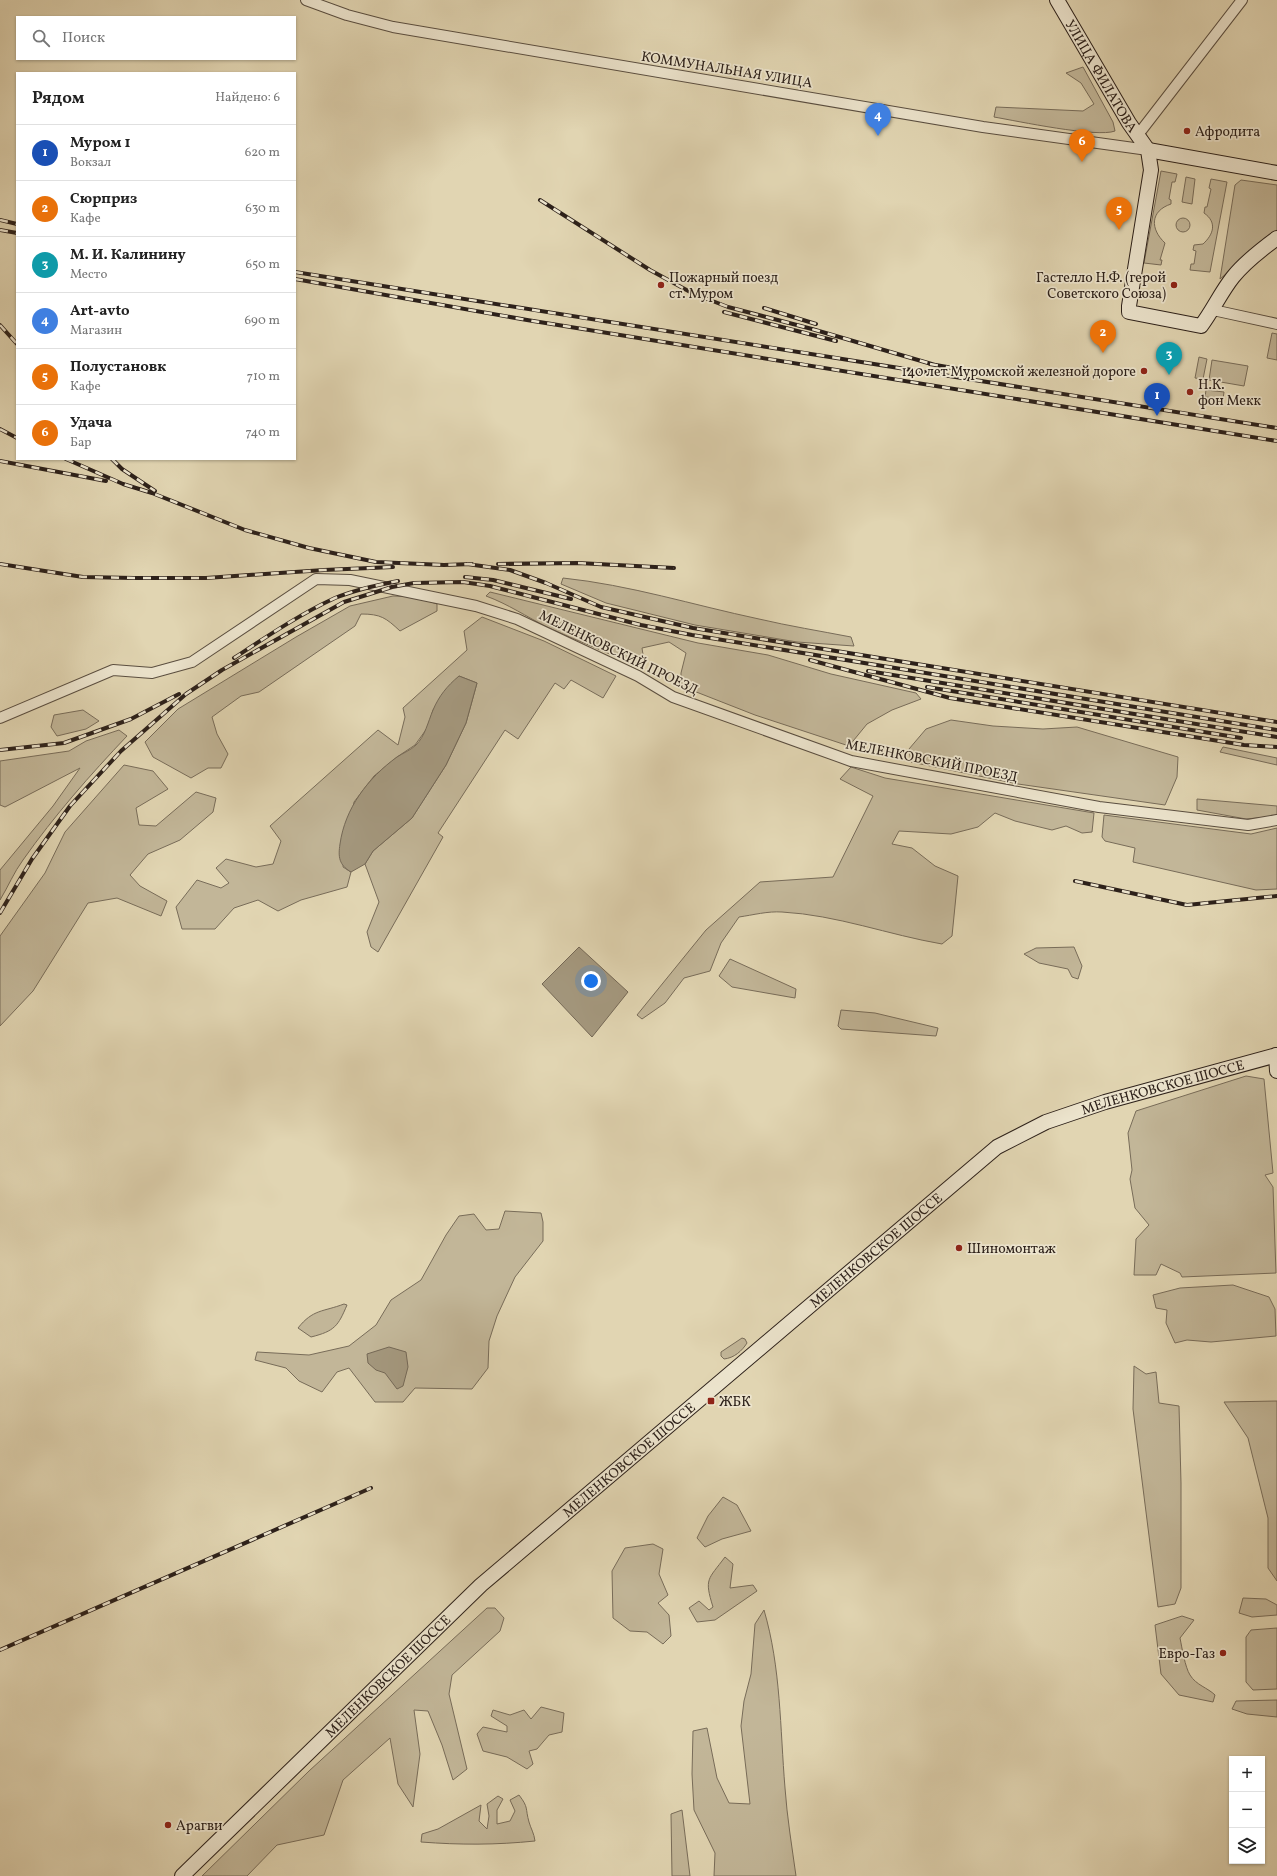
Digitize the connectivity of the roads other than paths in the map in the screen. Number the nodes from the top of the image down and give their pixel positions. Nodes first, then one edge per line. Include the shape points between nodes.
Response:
1 (306, 0) edge
2 (1057, 0) edge
3 (1242, 0) edge
4 (323, 4) edge
5 (1137, 136) junction
6 (1148, 150) junction
7 (1277, 173) edge
8 (1277, 238) edge
9 (1213, 310) junction
10 (1277, 324) edge
11 (0, 718) edge
12 (1277, 820) edge
13 (1277, 1055) edge
14 (1277, 1071) edge
15 (182, 1876) edge

1 - 4 street, КОММУНАЛЬНАЯ УЛИЦА
2 - 5 main road, УЛИЦА ФИЛАТОВА
3 - 5 street
4 - 6 street, КОММУНАЛЬНАЯ УЛИЦА via 393,27 984,126
5 - 6 main road, УЛИЦА ФИЛАТОВА
6 - 7 main road
6 - 9 main road via 1151,170 1129,312 1201,326
8 - 9 main road via 1259,251 1233,277
9 - 10 street
11 - 12 street, МЕЛЕНКОВСКИЙ ПРОЕЗД via 113,670 152,673 192,662 316,579 350,580 476,606 516,619 638,676 673,697 851,761 1099,807 1248,825
13 - 14 main road
13 - 15 main road, МЕЛЕНКОВСКОЕ ШОССЕ via 1105,1102 1046,1122 997,1147 481,1585

